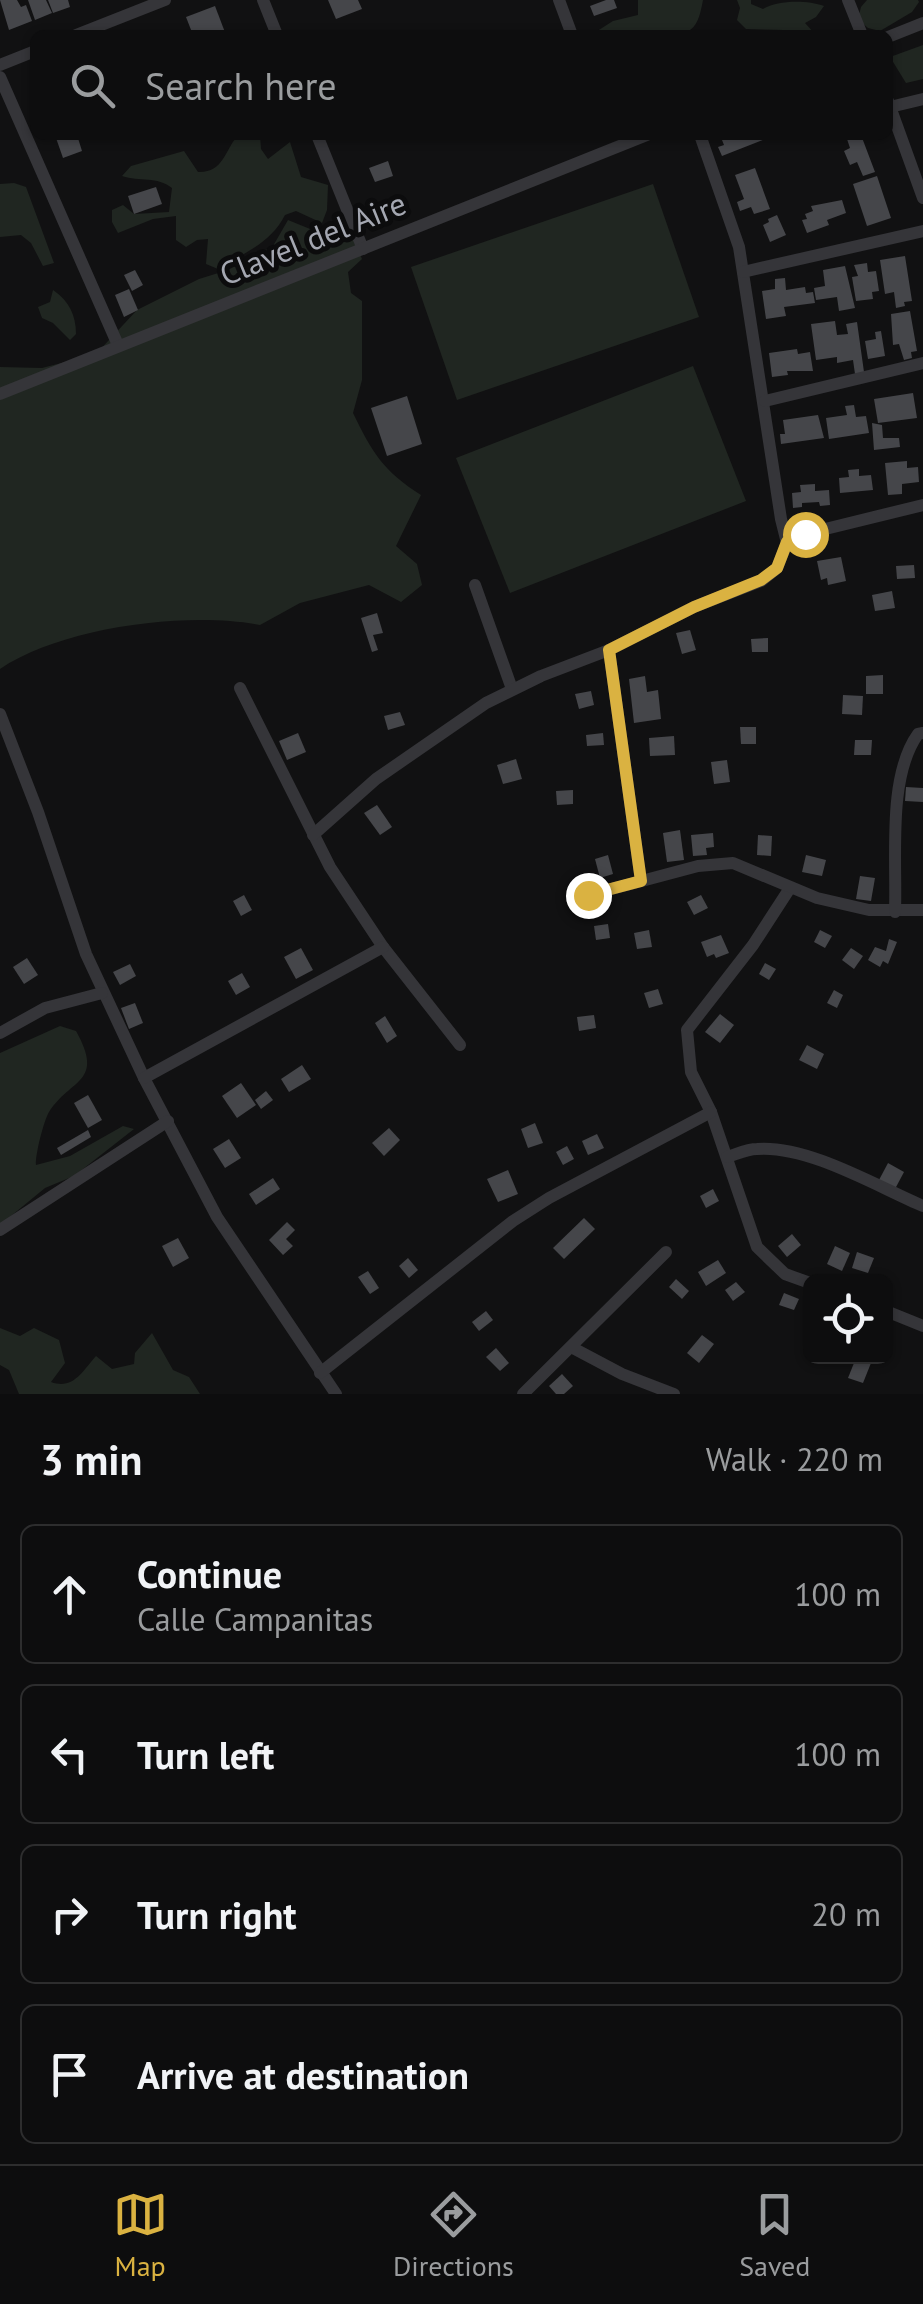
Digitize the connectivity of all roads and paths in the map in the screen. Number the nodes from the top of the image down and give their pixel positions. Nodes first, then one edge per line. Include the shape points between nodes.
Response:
1 (165, 0) edge
2 (263, 0) edge
3 (558, 0) edge
4 (848, 0) edge
5 (923, 23) edge
6 (89, 30) edge
7 (275, 30) edge
8 (570, 30) edge
9 (860, 30) edge
10 (893, 36) edge
11 (30, 53) edge
12 (0, 65) edge
13 (0, 77) edge
14 (923, 99) edge
15 (893, 103) edge
16 (893, 115) edge
17 (319, 140) edge
18 (702, 140) edge
19 (614, 141) edge
20 (923, 198) edge
21 (923, 230) edge
22 (363, 249) junction
23 (744, 272) junction
24 (118, 345) junction
25 (923, 363) edge
26 (0, 394) edge
27 (765, 401) junction
28 (923, 506) edge
29 (787, 542) junction
30 (474, 585) dead end
31 (609, 650) junction
32 (240, 688) dead end
33 (512, 689) junction
34 (0, 714) edge
35 (923, 733) edge
36 (312, 835) junction
37 (641, 881) junction
38 (790, 888) junction
39 (588, 895) dead end
40 (923, 910) edge
41 (895, 912) junction
42 (382, 947) junction
43 (102, 992) junction
44 (0, 1033) edge
45 (460, 1045) dead end
46 (144, 1078) junction
47 (711, 1112) junction
48 (168, 1121) junction
49 (727, 1157) junction
50 (923, 1206) edge
51 (0, 1230) edge
52 (666, 1252) dead end
53 (803, 1280) edge
54 (893, 1314) edge
55 (923, 1326) edge
56 (572, 1347) junction
57 (320, 1373) junction
58 (336, 1394) edge
59 (523, 1394) edge
60 (674, 1394) edge

1 - 6 street
2 - 7 street
3 - 8 street
4 - 9 street
5 - 10 street
11 - 12 street
13 - 24 street
14 - 15 street
16 - 20 street
17 - 22 street
18 - 23 street
19 - 22 street, Clavel del Aire
21 - 23 street
22 - 24 street, Clavel del Aire
23 - 27 street
24 - 26 street, Clavel del Aire
25 - 27 street
27 - 29 street
28 - 29 street
29 - 31 street via 777,568 761,580
30 - 33 street
31 - 33 street
31 - 37 street
32 - 36 street
33 - 36 street via 414,751
34 - 43 street
35 - 41 street via 911,744 900,775
36 - 42 street
37 - 38 street via 733,863
37 - 39 street
38 - 41 street
38 - 47 street via 687,1030 691,1072
40 - 41 street
42 - 45 street
42 - 46 street
43 - 44 street via 45,1008
43 - 46 street
46 - 48 street
47 - 49 street
47 - 57 street via 513,1221
48 - 51 street
48 - 57 street via 217,1217
49 - 50 street via 753,1149 803,1154
49 - 53 street via 757,1247 785,1274
52 - 56 street
54 - 55 street
56 - 59 street
56 - 60 street
57 - 58 street

